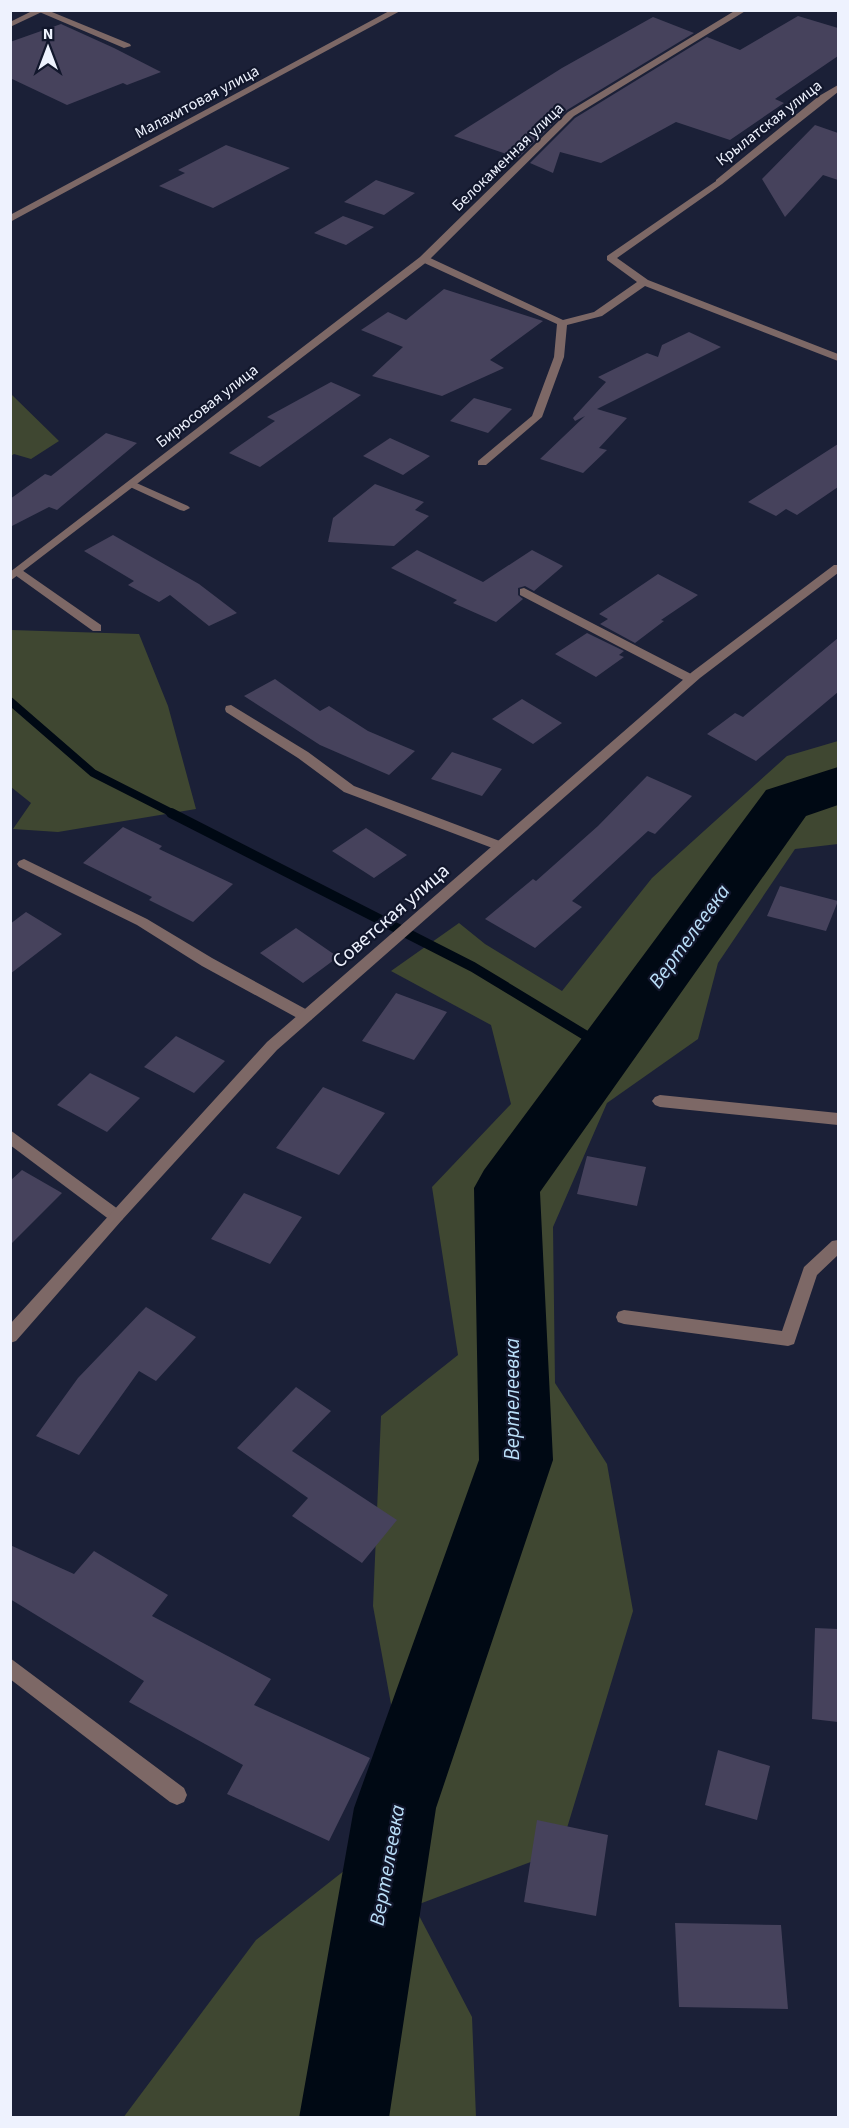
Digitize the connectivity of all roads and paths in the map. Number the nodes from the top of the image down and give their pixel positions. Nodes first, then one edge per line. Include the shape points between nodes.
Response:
1 (398, 10) edge
2 (743, 10) edge
3 (42, 11) edge
4 (10, 25) edge
5 (127, 46) dead end
6 (838, 88) edge
7 (10, 219) edge
8 (424, 259) junction
9 (644, 282) junction
10 (562, 322) junction
11 (838, 358) edge
12 (482, 463) dead end
13 (132, 484) junction
14 (184, 508) dead end
15 (838, 568) edge
16 (15, 575) edge
17 (524, 592) dead end
18 (97, 628) dead end
19 (691, 679) junction
20 (231, 709) dead end
21 (500, 846) junction
22 (24, 864) dead end
23 (306, 1016) junction
24 (660, 1101) dead end
25 (838, 1119) edge
26 (10, 1136) edge
27 (116, 1216) junction
28 (838, 1246) edge
29 (624, 1317) dead end
30 (10, 1336) edge
31 (10, 1666) edge
32 (177, 1795) dead end

1 - 7 street, Малахитовая улица
2 - 8 street, Белокаменная улица via 571,114
3 - 4 street
3 - 5 street
6 - 9 street, Крылатская улица via 719,182 611,258
8 - 10 street
8 - 13 street, Бирюсовая улица
9 - 10 street via 598,314
9 - 11 street
10 - 12 street via 559,357 537,417
13 - 14 street
13 - 16 street, Бирюсовая улица
15 - 19 street, Советская улица
16 - 18 street
17 - 19 street
19 - 21 street, Советская улица
20 - 21 street via 349,789
21 - 23 street, Советская улица
22 - 23 street via 142,922
23 - 27 street, Советская улица via 272,1046
24 - 25 street
26 - 27 street
27 - 30 street, Советская улица
28 - 29 street via 810,1272 788,1339
31 - 32 street

